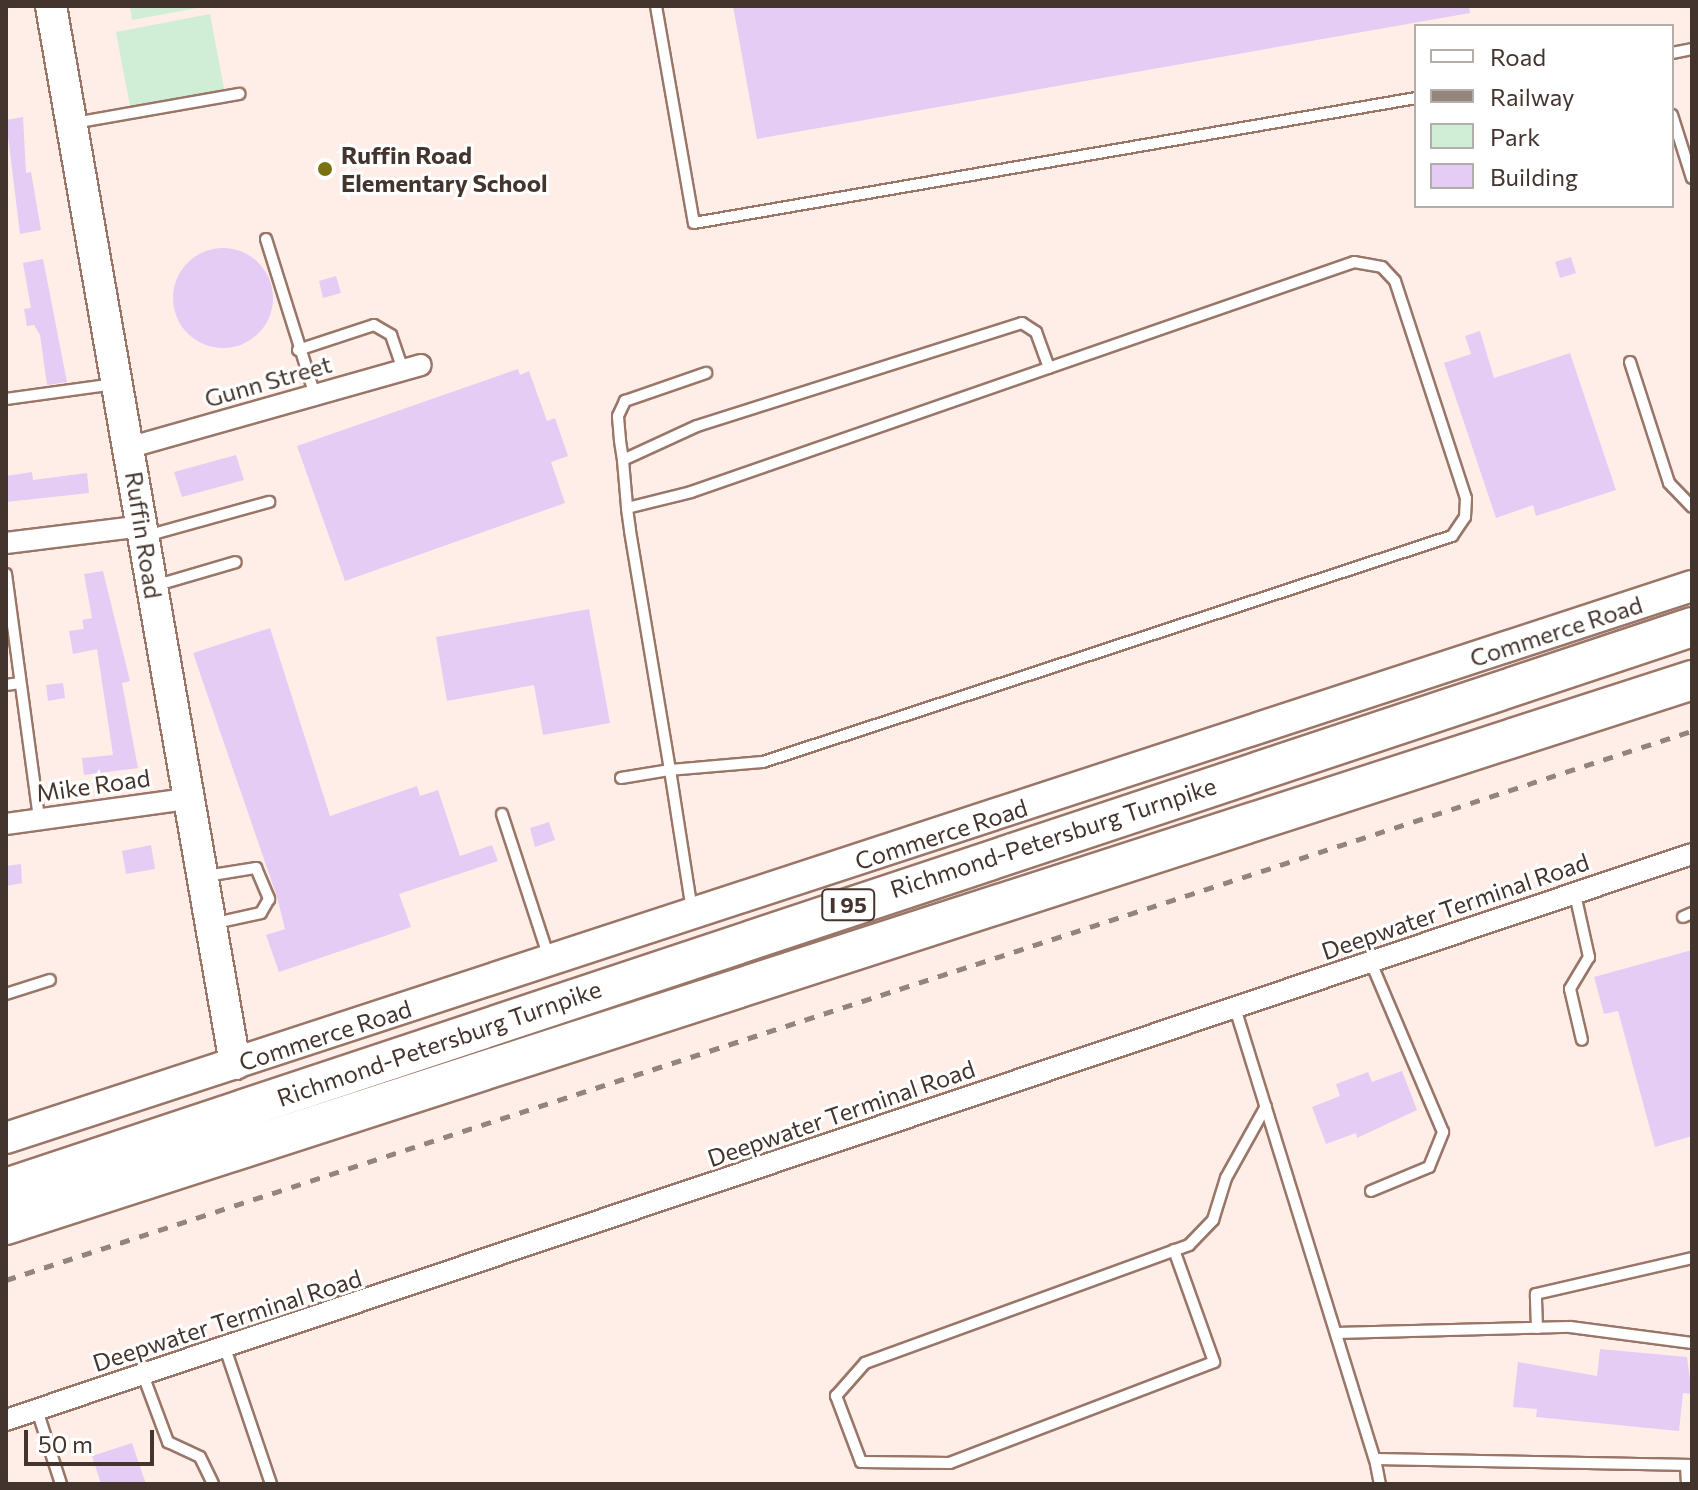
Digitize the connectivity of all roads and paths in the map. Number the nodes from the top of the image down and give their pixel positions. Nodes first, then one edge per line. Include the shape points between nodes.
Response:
1 (51, 6) edge
2 (656, 6) edge
3 (239, 94) dead end
4 (1414, 98) edge
5 (1674, 121) edge
6 (72, 124) junction
7 (1692, 178) edge
8 (266, 239) dead end
9 (298, 350) junction
10 (1630, 362) dead end
11 (412, 368) joint
12 (1049, 368) junction
13 (706, 373) dead end
14 (119, 384) junction
15 (315, 395) junction
16 (6, 399) edge
17 (131, 447) junction
18 (623, 460) junction
19 (269, 502) dead end
20 (1692, 507) edge
21 (627, 508) junction
22 (143, 531) junction
23 (6, 543) edge
24 (236, 562) dead end
25 (1692, 573) edge
26 (6, 574) edge
27 (1692, 586) edge
28 (152, 587) junction
29 (1692, 627) edge
30 (1692, 680) edge
31 (20, 683) junction
32 (6, 685) edge
33 (670, 770) junction
34 (621, 778) dead end
35 (187, 799) junction
36 (502, 814) dead end
37 (39, 819) junction
38 (6, 824) edge
39 (1692, 854) edge
40 (201, 877) junction
41 (1575, 894) junction
42 (692, 908) junction
43 (210, 925) junction
44 (548, 954) junction
45 (1371, 962) junction
46 (50, 980) dead end
47 (6, 994) edge
48 (1235, 1008) junction
49 (1582, 1040) dead end
50 (234, 1057) junction
51 (1266, 1106) junction
52 (6, 1123) edge
53 (6, 1138) edge
54 (6, 1188) edge
55 (1371, 1191) dead end
56 (6, 1225) edge
57 (1174, 1250) junction
58 (1692, 1258) edge
59 (1537, 1328) junction
60 (1336, 1333) junction
61 (1692, 1343) edge
62 (225, 1348) junction
63 (143, 1375) junction
64 (37, 1410) junction
65 (6, 1420) edge
66 (1375, 1459) junction
67 (1690, 1467) edge
68 (61, 1484) edge
69 (213, 1484) edge
70 (271, 1484) edge
71 (1380, 1484) edge
72 (1687, 1484) edge

1 - 6 main road, Ruffin Road
2 - 4 lane via 694,223
3 - 6 lane
5 - 7 lane
6 - 14 main road, Ruffin Road
8 - 9 lane
9 - 11 lane via 374,325 391,335
9 - 15 lane
10 - 20 lane via 1669,483
11 - 15 street, Gunn Street
12 - 18 lane via 1036,332 1022,323 697,426
12 - 21 lane via 691,492
12 - 33 lane via 1354,262 1382,267 1400,296 1466,498 1465,517 1452,536 763,762
13 - 18 lane via 625,401 618,416
14 - 16 lane
14 - 17 main road, Ruffin Road
15 - 17 street, Gunn Street
17 - 22 main road, Ruffin Road
18 - 21 lane
19 - 22 lane
21 - 33 lane
22 - 23 street
22 - 28 main road, Ruffin Road
24 - 28 lane
25 - 42 main road, Commerce Road
26 - 31 lane
27 - 42 main road, Commerce Road
28 - 35 main road, Ruffin Road
29 - 54 highway, Richmond-Petersburg Turnpike / I 95
30 - 56 highway, Richmond-Petersburg Turnpike / I 95
31 - 32 lane
31 - 37 lane
33 - 34 lane
33 - 42 lane
35 - 37 street, Mike Road
35 - 40 main road, Ruffin Road
36 - 44 lane
37 - 38 street, Mike Road
39 - 41 street, Deepwater Terminal Road
40 - 43 main road, Ruffin Road
40 - 43 lane via 256,868 269,899 261,913
41 - 45 street, Deepwater Terminal Road
41 - 49 lane via 1589,957 1570,989
42 - 44 main road, Commerce Road
43 - 50 main road, Ruffin Road
44 - 50 main road, Commerce Road
45 - 48 street, Deepwater Terminal Road
45 - 55 lane via 1443,1132 1429,1167
46 - 47 lane
48 - 51 lane
48 - 62 street, Deepwater Terminal Road
50 - 52 main road, Commerce Road
50 - 53 main road, Commerce Road
51 - 57 lane via 1226,1178 1213,1220 1189,1245
51 - 60 lane
57 - 57 lane via 865,1363 836,1396 861,1462 950,1463 1214,1362
58 - 59 lane via 1536,1294
59 - 60 lane
59 - 61 lane
60 - 66 lane
62 - 63 street, Deepwater Terminal Road
62 - 70 lane
63 - 64 street, Deepwater Terminal Road
63 - 69 lane via 168,1442 200,1457
64 - 65 street, Deepwater Terminal Road
64 - 68 lane
66 - 67 lane
66 - 71 lane
67 - 72 lane

